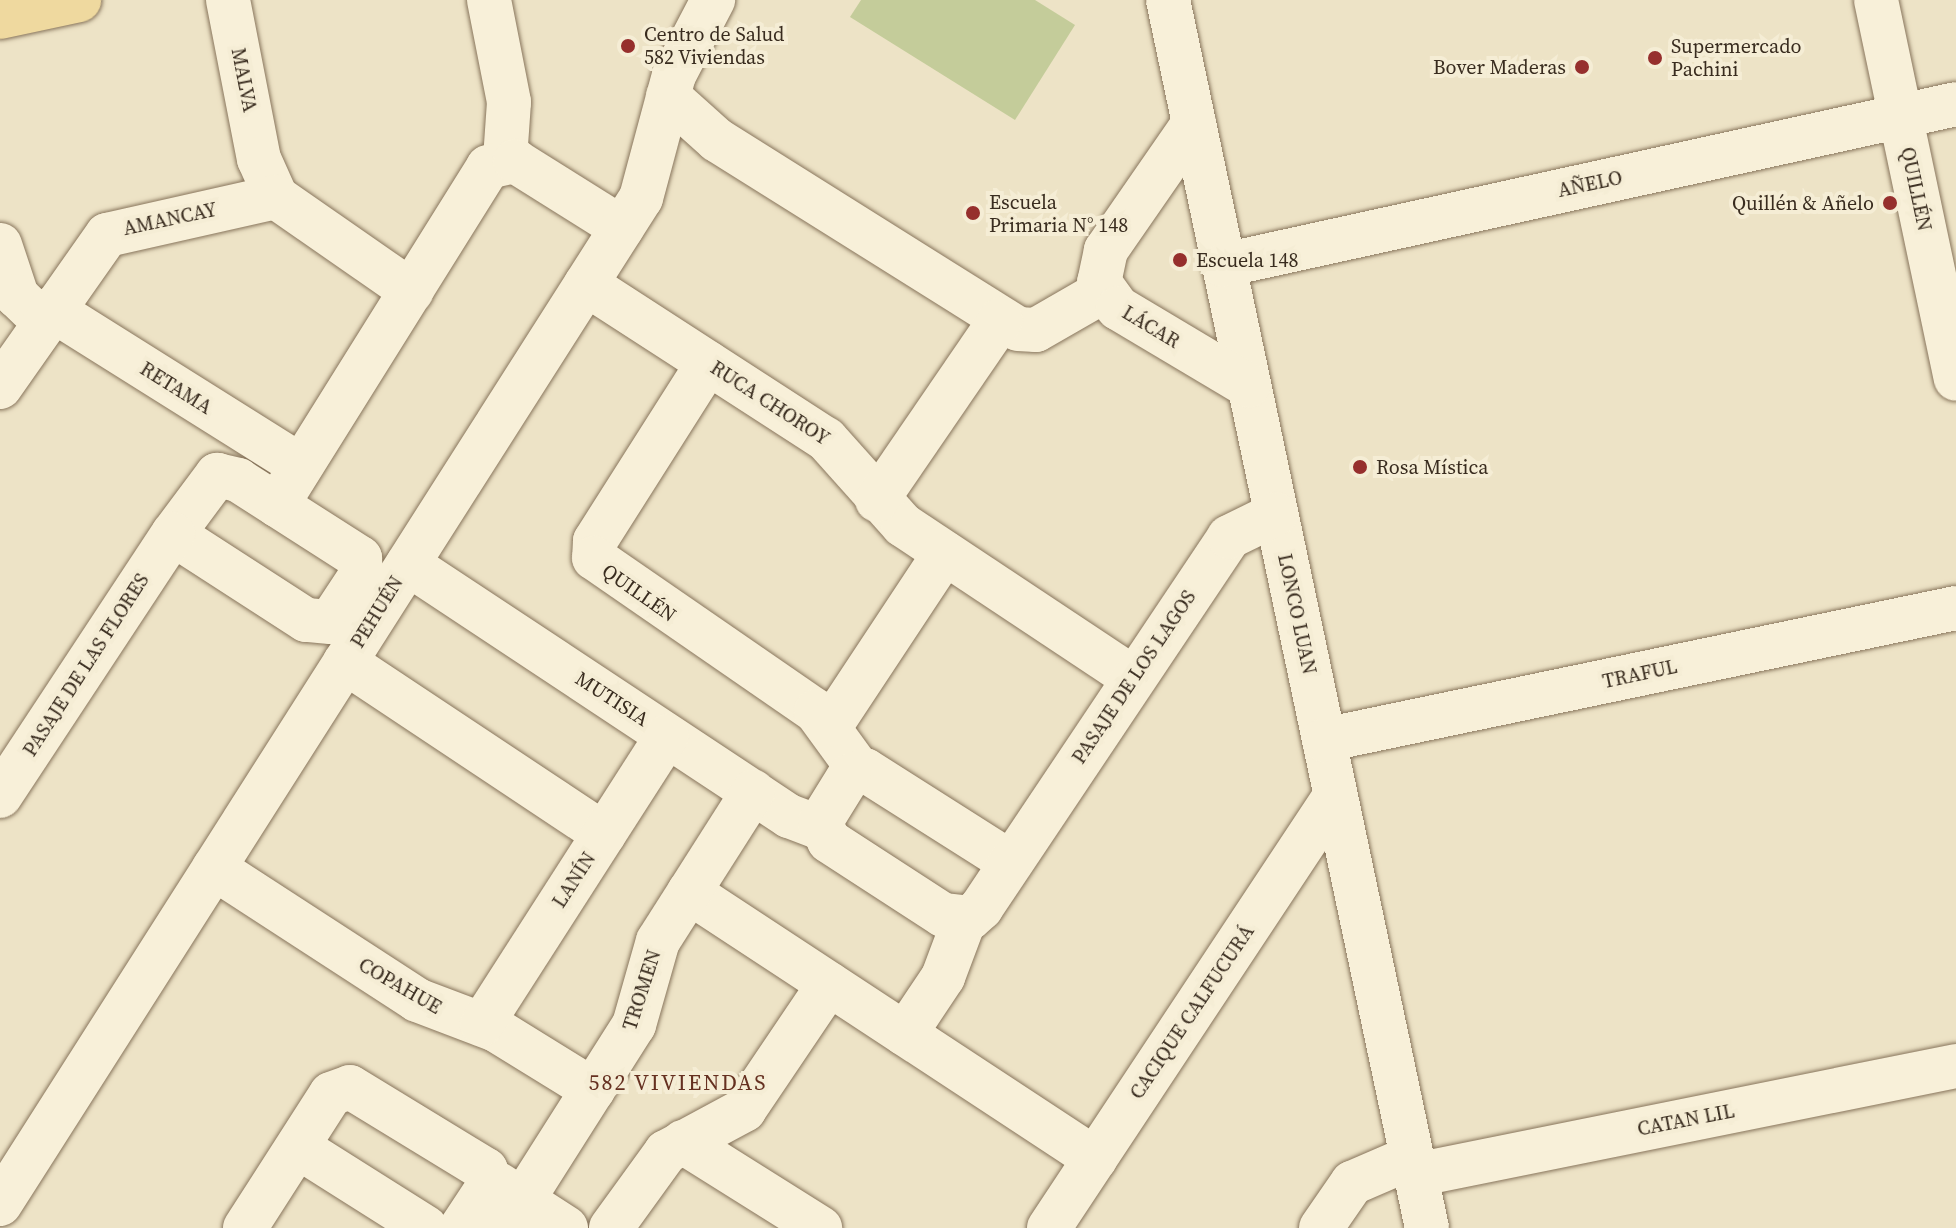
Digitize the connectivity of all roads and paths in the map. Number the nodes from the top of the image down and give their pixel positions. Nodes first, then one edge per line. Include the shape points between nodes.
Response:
1 (79, 0) edge
2 (228, 0) edge
3 (489, 0) edge
4 (1168, 0) edge
5 (1876, 0) edge
6 (706, 11) edge
7 (0, 17) edge
8 (668, 96) junction
9 (1956, 104) edge
10 (1901, 116) junction
11 (1194, 123) junction
12 (505, 159) junction
13 (267, 178) junction
14 (622, 228) junction
15 (0, 245) edge
16 (1224, 265) junction
17 (586, 284) junction
18 (411, 291) junction
19 (1102, 292) junction
20 (47, 315) junction
21 (1001, 319) junction
22 (708, 363) junction
23 (1956, 379) edge
24 (1249, 386) junction
25 (0, 387) edge
26 (301, 466) junction
27 (877, 500) junction
28 (277, 505) junction
29 (1276, 514) junction
30 (173, 534) junction
31 (945, 553) junction
32 (408, 564) junction
33 (1956, 608) edge
34 (345, 662) junction
35 (1133, 678) junction
36 (831, 725) junction
37 (667, 736) junction
38 (1324, 740) junction
39 (859, 770) junction
40 (753, 792) junction
41 (0, 796) edge
42 (1335, 796) junction
43 (820, 828) junction
44 (604, 834) junction
45 (1010, 862) junction
46 (214, 868) junction
47 (689, 892) junction
48 (964, 921) junction
49 (829, 984) junction
50 (482, 1024) junction
51 (905, 1034) junction
52 (1956, 1066) edge
53 (593, 1090) junction
54 (683, 1142) junction
55 (298, 1147) junction
56 (1095, 1159) junction
57 (1414, 1166) junction
58 (506, 1202) edge
59 (0, 1204) edge
60 (245, 1228) edge
61 (426, 1228) edge
62 (461, 1228) edge
63 (566, 1228) edge
64 (611, 1228) edge
65 (820, 1228) edge
66 (1049, 1228) edge
67 (1321, 1228) edge
68 (1427, 1228) edge

1 - 7 main road
2 - 13 street, MALVA
3 - 12 street via 509,102
4 - 11 street, LONCO LUAN
5 - 10 street, QUILLÉN
6 - 8 street, PEHUÉN
8 - 14 street, PEHUÉN via 649,177
8 - 21 street via 717,140
9 - 10 street, AÑELO
10 - 16 street, AÑELO
10 - 23 street, QUILLÉN
11 - 16 street, LONCO LUAN
11 - 19 street, LÁCAR via 1106,250
12 - 14 street
12 - 18 street via 481,176
13 - 18 street
13 - 20 street, AMANCAY via 107,235
14 - 17 street, PEHUÉN
15 - 20 street, RETAMA via 9,281
16 - 24 street, LONCO LUAN
17 - 22 street, RUCA CHOROY
17 - 32 street, PEHUÉN
18 - 26 street
19 - 21 street via 1036,330
19 - 24 street, LÁCAR
20 - 25 street, AMANCAY
20 - 26 street, RETAMA
21 - 27 street
22 - 27 street, RUCA CHOROY via 839,450
22 - 36 street, QUILLÉN via 595,541 594,558
24 - 29 street, LONCO LUAN
26 - 28 street
27 - 31 street, RUCA CHOROY
28 - 30 street, PASAJE DE LAS FLORES via 217,475
28 - 30 street, PASAJE DE LAS FLORES via 363,561 359,580 330,622 306,620
29 - 35 street, PASAJE DE LOS LAGOS via 1229,537
29 - 38 street, LONCO LUAN
30 - 41 street, PASAJE DE LAS FLORES
31 - 35 street, RUCA CHOROY
31 - 36 street
32 - 34 street, PEHUÉN
32 - 37 street, MUTISIA
33 - 38 street, TRAFUL
34 - 44 street
34 - 46 street, PEHUÉN
35 - 45 street, PASAJE DE LOS LAGOS
36 - 39 street, QUILLÉN
37 - 40 street, MUTISIA
37 - 44 street, LANÍN
38 - 42 street, LONCO LUAN
39 - 43 street
39 - 45 street
40 - 43 street, MUTISIA
40 - 47 street, TROMEN
42 - 56 street, CACIQUE CALFUCURÁ
42 - 57 street, LONCO LUAN
43 - 48 street via 943,915
44 - 50 street, LANÍN
45 - 48 street, PASAJE DE LOS LAGOS
46 - 50 street, COPAHUE via 417,1000
46 - 59 street, PEHUÉN
47 - 49 street
47 - 53 street, TROMEN via 652,952 634,1025
48 - 51 street, PASAJE DE LOS LAGOS via 943,977
49 - 51 street
49 - 54 street via 744,1110
50 - 53 street, COPAHUE
51 - 56 street
52 - 57 street, CATAN LIL
53 - 58 street, TROMEN
54 - 64 street via 653,1165
54 - 65 street
55 - 58 street via 331,1094 350,1087 483,1167
55 - 60 street
55 - 61 street
56 - 66 street, CACIQUE CALFUCURÁ
57 - 67 street, CATAN LIL via 1352,1183
57 - 68 street, LONCO LUAN
58 - 62 street, TROMEN
58 - 63 street

